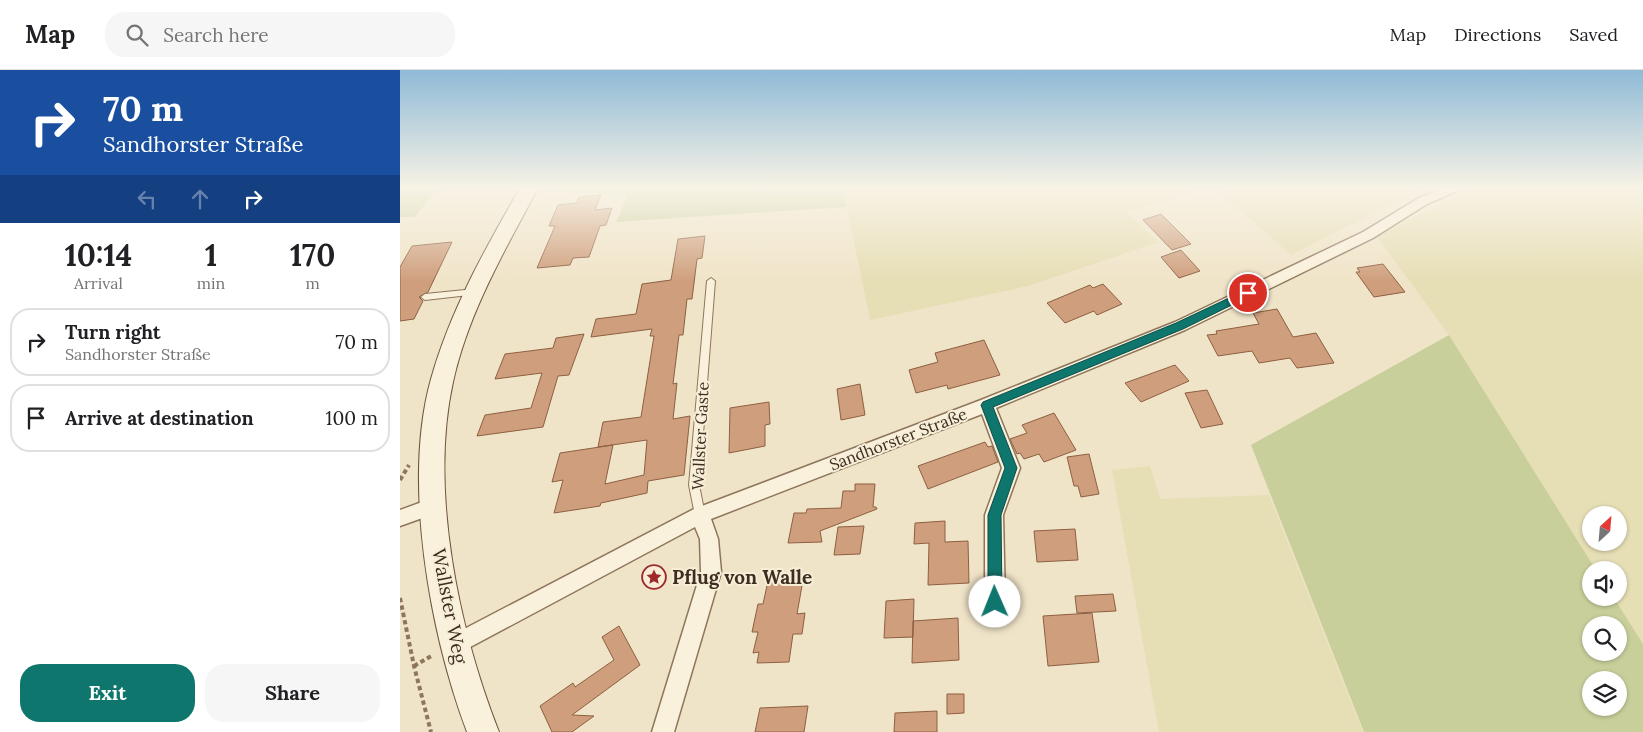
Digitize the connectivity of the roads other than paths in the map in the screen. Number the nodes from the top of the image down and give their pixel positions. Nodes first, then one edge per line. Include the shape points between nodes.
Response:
1 (513, 219) edge
2 (1394, 219) edge
3 (711, 281) dead end
4 (476, 292) junction
5 (425, 297) dead end
6 (987, 405) junction
7 (432, 506) junction
8 (700, 515) junction
9 (400, 518) edge
10 (995, 602) dead end
11 (454, 645) junction
12 (482, 732) edge
13 (663, 732) edge

1 - 4 street, Wallster Weg
2 - 6 street, Sandhorster Straße via 1368,235 1180,326
3 - 8 lane, Wallster Gaste via 694,485
4 - 5 lane
4 - 7 street, Wallster Weg via 447,364 436,409
6 - 8 street, Sandhorster Straße
6 - 10 street via 1011,468 994,515
7 - 9 street
7 - 11 street, Wallster Weg
8 - 11 street, Sandhorster Straße
8 - 13 street, Wallster Gaste via 709,540 711,572
11 - 12 street, Wallster Weg

